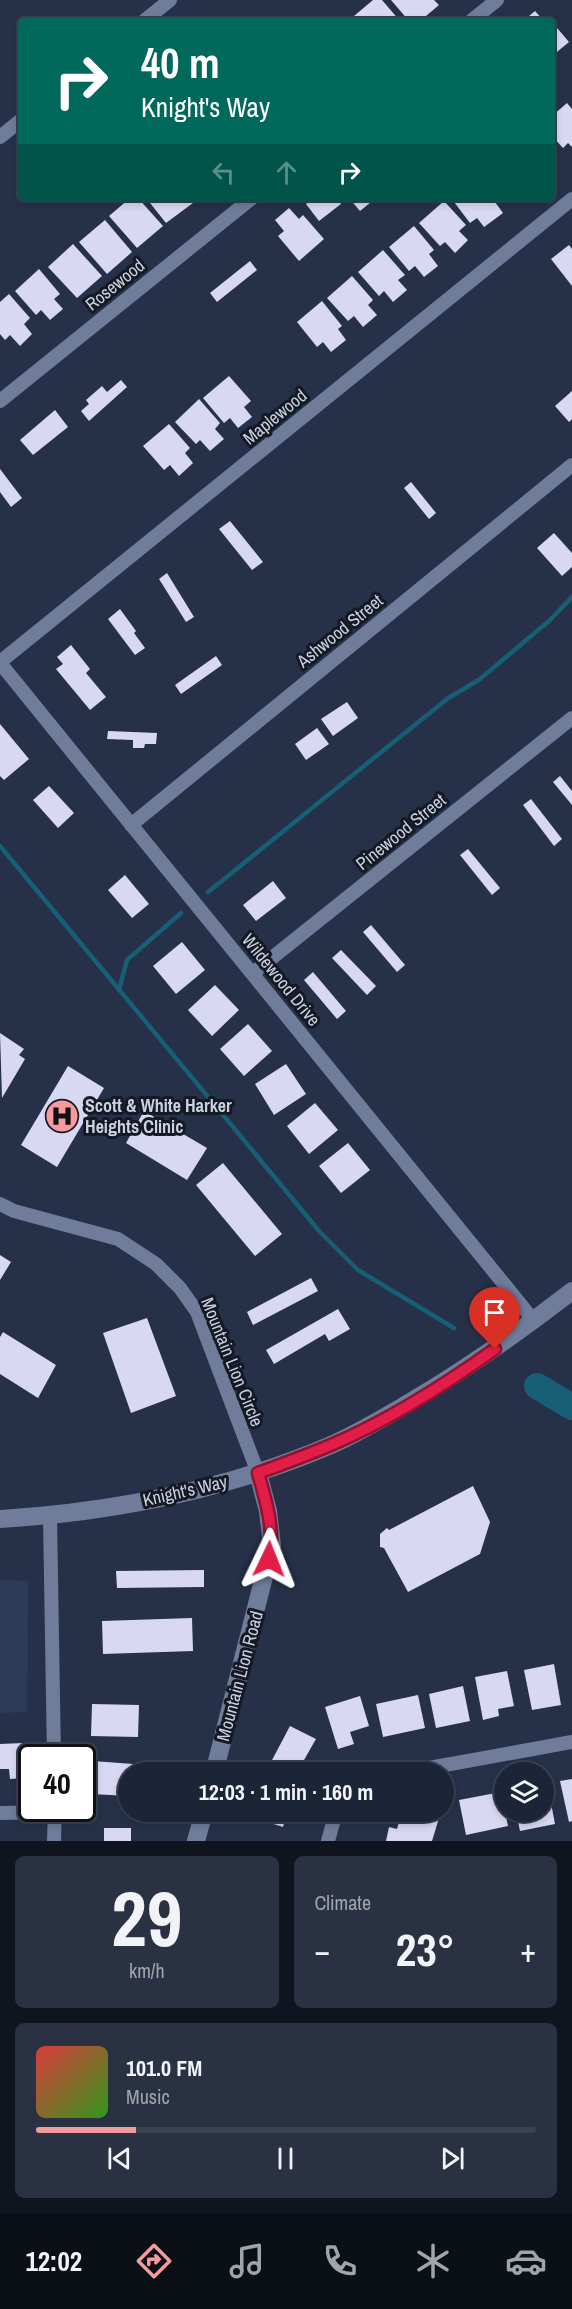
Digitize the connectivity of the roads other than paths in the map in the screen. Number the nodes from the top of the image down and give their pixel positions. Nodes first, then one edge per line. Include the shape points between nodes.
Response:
1 (170, 0) edge
2 (497, 0) edge
3 (148, 18) edge
4 (475, 18) edge
5 (18, 122) edge
6 (0, 137) edge
7 (572, 199) edge
8 (248, 201) edge
9 (0, 401) edge
10 (572, 465) edge
11 (0, 663) edge
12 (572, 718) edge
13 (131, 825) junction
14 (253, 973) junction
15 (0, 1204) edge
16 (572, 1291) edge
17 (534, 1321) junction
18 (258, 1473) junction
19 (50, 1516) junction
20 (0, 1520) edge
21 (572, 1742) edge
22 (54, 1744) edge
23 (217, 1762) edge
24 (454, 1763) edge
25 (18, 1812) edge
26 (0, 1813) edge
27 (55, 1822) edge
28 (201, 1822) edge
29 (333, 1822) edge
30 (54, 1841) edge
31 (196, 1841) edge
32 (328, 1841) edge

1 - 3 street
2 - 4 street
5 - 6 street
7 - 11 street, Maplewood
8 - 9 street, Rosewood
10 - 13 street, Ashwood Street
11 - 13 street, Wildewood Drive
12 - 14 street, Pinewood Street
13 - 14 street, Wildewood Drive
14 - 17 street, Wildewood Drive
15 - 18 street, Mountain Lion Circle via 118,1239 156,1264 180,1287 197,1312
16 - 17 main road, Knight's Way
17 - 18 main road, Knight's Way via 470,1367 379,1420 333,1444
18 - 19 main road, Knight's Way via 161,1498
18 - 23 main road, Mountain Lion Road via 272,1545
19 - 20 main road, Knight's Way
19 - 22 street
21 - 24 street
25 - 26 street
27 - 30 street
28 - 31 main road
29 - 32 street

